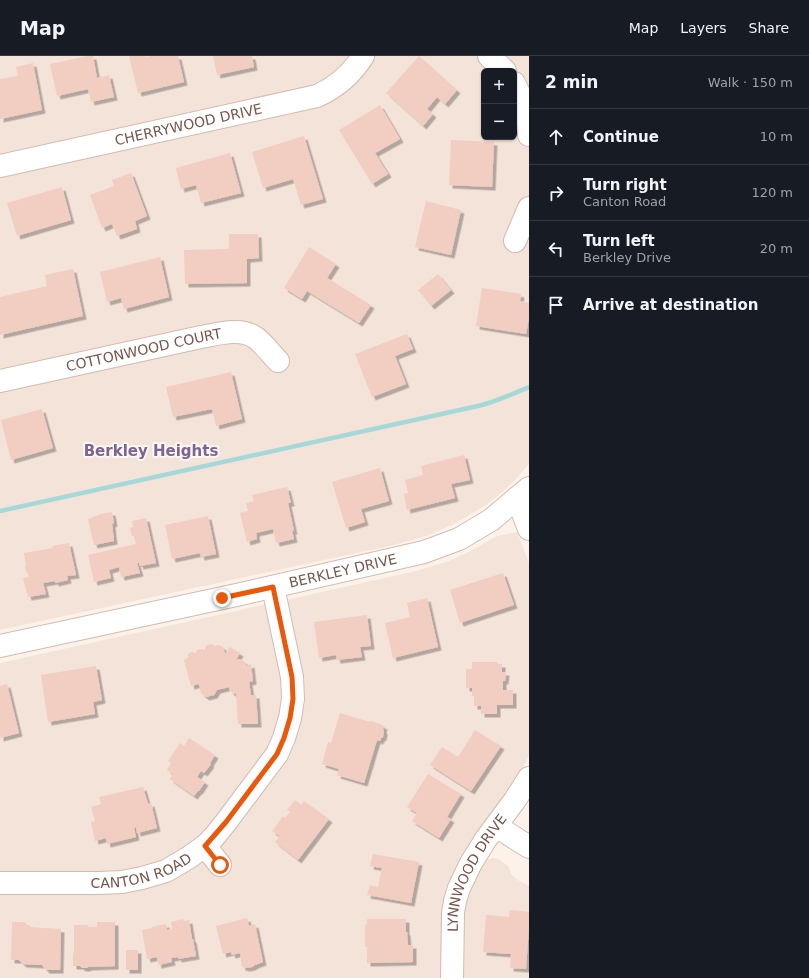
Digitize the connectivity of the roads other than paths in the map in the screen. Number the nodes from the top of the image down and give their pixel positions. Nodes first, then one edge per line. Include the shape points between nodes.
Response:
1 (362, 56) edge
2 (489, 56) edge
3 (502, 68) edge
4 (517, 89) edge
5 (529, 135) edge
6 (0, 166) edge
7 (529, 208) edge
8 (516, 241) dead end
9 (278, 361) dead end
10 (0, 381) edge
11 (523, 493) edge
12 (529, 529) edge
13 (273, 587) junction
14 (0, 646) edge
15 (529, 778) edge
16 (496, 826) junction
17 (205, 846) junction
18 (529, 847) edge
19 (220, 865) dead end
20 (0, 883) edge
21 (452, 978) edge

1 - 6 street, CHERRYWOOD DRIVE via 346,78 317,96
2 - 3 street
4 - 5 street via 527,112
7 - 8 street
9 - 10 street, COTTONWOOD COURT via 256,338 242,332 227,332
11 - 12 street
11 - 13 street, BERKLEY DRIVE via 491,520 459,539 424,552
13 - 14 street, BERKLEY DRIVE
13 - 17 street, CANTON ROAD via 292,677 293,699 290,718 277,754
15 - 16 street, LYNNWOOD DRIVE
16 - 18 street
16 - 21 street, LYNNWOOD DRIVE via 471,863 455,901
17 - 19 street
17 - 20 street, CANTON ROAD via 166,871 122,882

